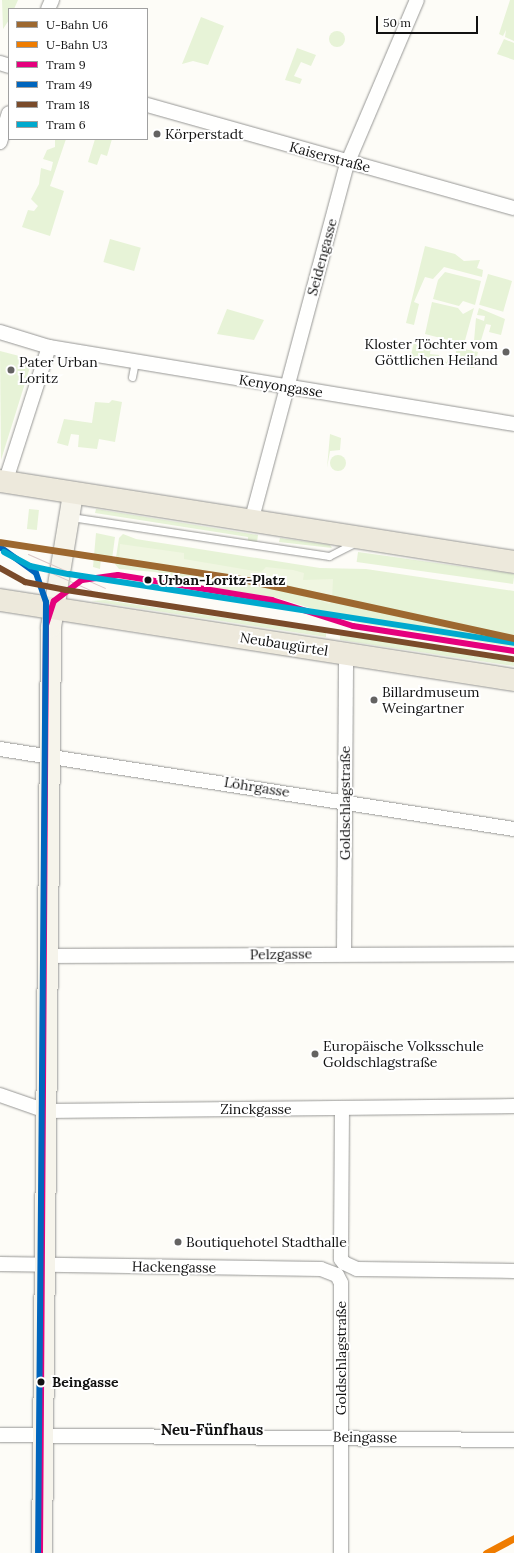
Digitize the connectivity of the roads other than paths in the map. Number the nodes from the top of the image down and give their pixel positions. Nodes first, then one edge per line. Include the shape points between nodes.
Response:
1 (417, 0) edge
2 (148, 105) edge
3 (8, 116) edge
4 (0, 142) edge
5 (348, 162) junction
6 (514, 208) edge
7 (0, 332) edge
8 (49, 347) junction
9 (135, 362) junction
10 (132, 378) dead end
11 (287, 387) junction
12 (514, 424) edge
13 (3, 482) edge
14 (73, 494) junction
15 (70, 517) junction
16 (251, 522) junction
17 (364, 539) junction
18 (514, 562) edge
19 (0, 600) edge
20 (54, 609) junction
21 (346, 654) junction
22 (514, 680) edge
23 (0, 749) edge
24 (49, 755) junction
25 (344, 801) junction
26 (514, 829) edge
27 (344, 953) junction
28 (514, 954) edge
29 (47, 956) junction
30 (0, 1095) edge
31 (514, 1106) edge
32 (342, 1108) junction
33 (46, 1111) junction
34 (0, 1264) edge
35 (45, 1265) junction
36 (514, 1271) edge
37 (341, 1283) joint
38 (0, 1435) edge
39 (43, 1435) junction
40 (340, 1437) junction
41 (514, 1440) edge
42 (42, 1553) edge
43 (340, 1553) edge

1 - 5 street, Seidengasse
2 - 5 street, Kaiserstraße
3 - 4 street
5 - 6 street, Kaiserstraße
5 - 11 street, Seidengasse
7 - 8 street
8 - 9 street, Kenyongasse
8 - 13 street
9 - 10 lane
9 - 11 street, Kenyongasse
11 - 12 street, Kenyongasse
11 - 16 street, Seidengasse
13 - 14 main road
14 - 15 street
14 - 16 main road
15 - 17 lane via 329,556
15 - 20 street
16 - 17 main road
17 - 18 main road
19 - 20 main road, Neubaugürtel
20 - 21 main road, Neubaugürtel
20 - 24 street
21 - 22 main road, Neubaugürtel
21 - 25 street, Goldschlagstraße
23 - 24 street, Löhrgasse
24 - 25 street, Löhrgasse
24 - 29 street
25 - 26 street, Löhrgasse
25 - 27 street, Goldschlagstraße
27 - 28 street, Pelzgasse
27 - 29 street, Pelzgasse
29 - 33 street
30 - 33 street, Zinckgasse
31 - 32 street, Zinckgasse
32 - 33 street, Zinckgasse
32 - 36 street via 341,1259 357,1269
33 - 35 street
34 - 35 street, Hackengasse
35 - 37 street, Hackengasse via 321,1269 332,1271
35 - 39 street
37 - 40 street, Goldschlagstraße
38 - 39 street, Beingasse
39 - 40 street, Beingasse
39 - 42 street
40 - 41 street, Beingasse
40 - 43 street, Goldschlagstraße

